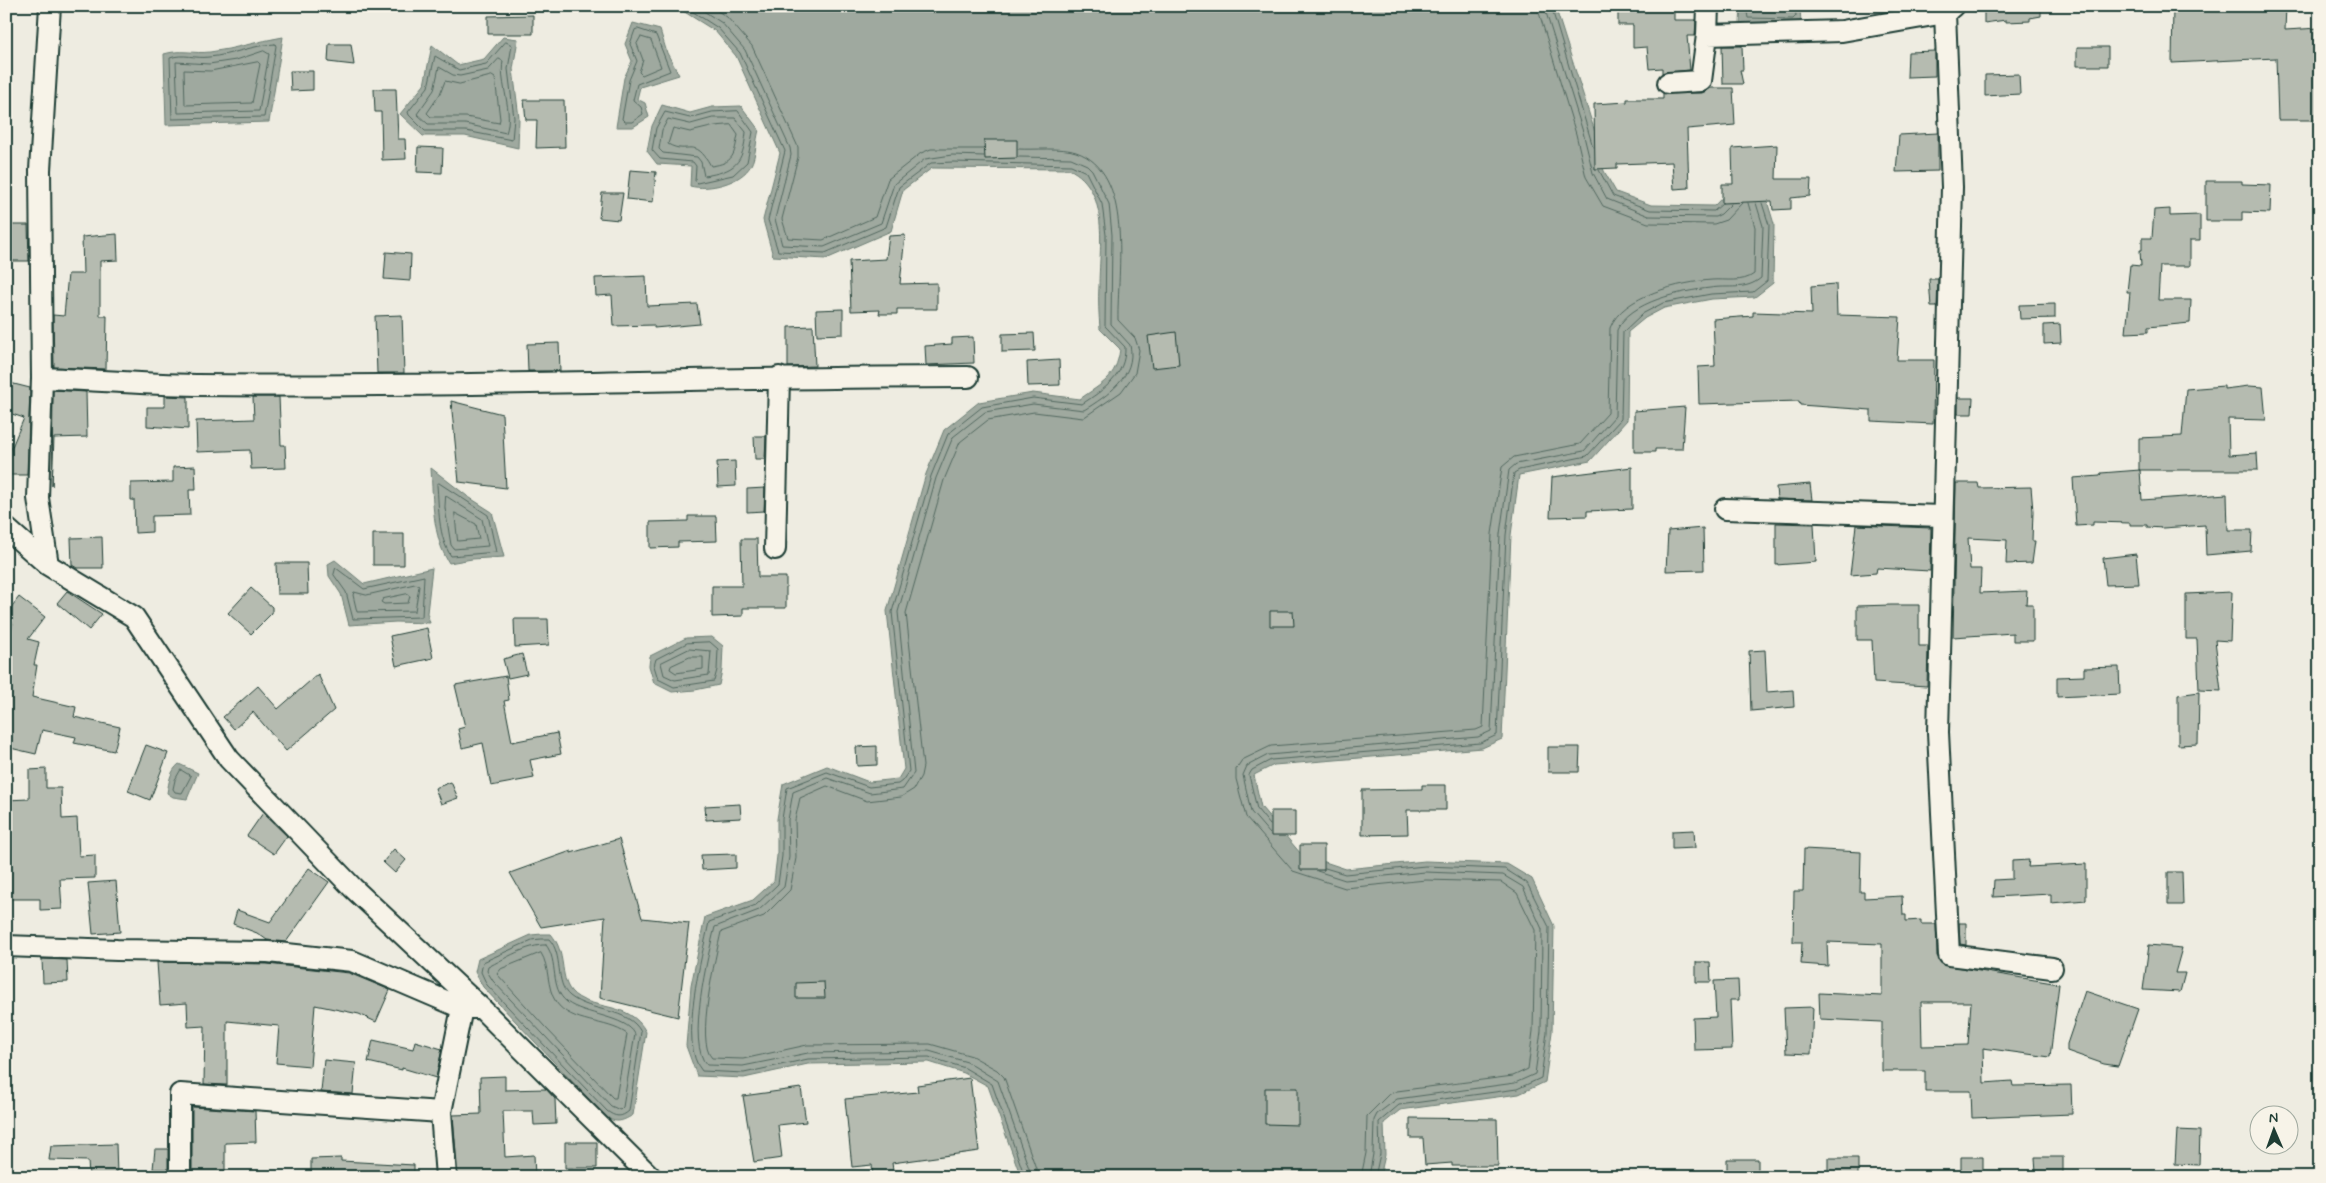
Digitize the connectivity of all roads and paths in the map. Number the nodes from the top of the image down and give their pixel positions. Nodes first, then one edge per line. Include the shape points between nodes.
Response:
1 (50, 6) edge
2 (1708, 6) edge
3 (1949, 10) edge
4 (1707, 35) junction
5 (1668, 83) dead end
6 (780, 377) junction
7 (968, 377) dead end
8 (42, 378) junction
9 (1724, 509) dead end
10 (1942, 516) junction
11 (6, 528) edge
12 (775, 549) dead end
13 (48, 565) junction
14 (6, 946) edge
15 (2052, 968) dead end
16 (472, 1008) junction
17 (441, 1112) junction
18 (180, 1177) edge
19 (446, 1177) edge
20 (651, 1177) edge

1 - 8 street via 40,170
2 - 4 street
3 - 4 street via 1842,31
3 - 10 street via 1952,187
4 - 5 street via 1701,80
6 - 7 street
6 - 8 street via 214,385
6 - 12 street
8 - 13 street via 38,498
9 - 10 street
10 - 15 street via 1938,732 1949,955
11 - 13 street
13 - 16 street via 134,617 229,760
14 - 16 street via 268,952 352,961
16 - 17 street
16 - 20 street
17 - 18 street via 180,1094
17 - 19 street

